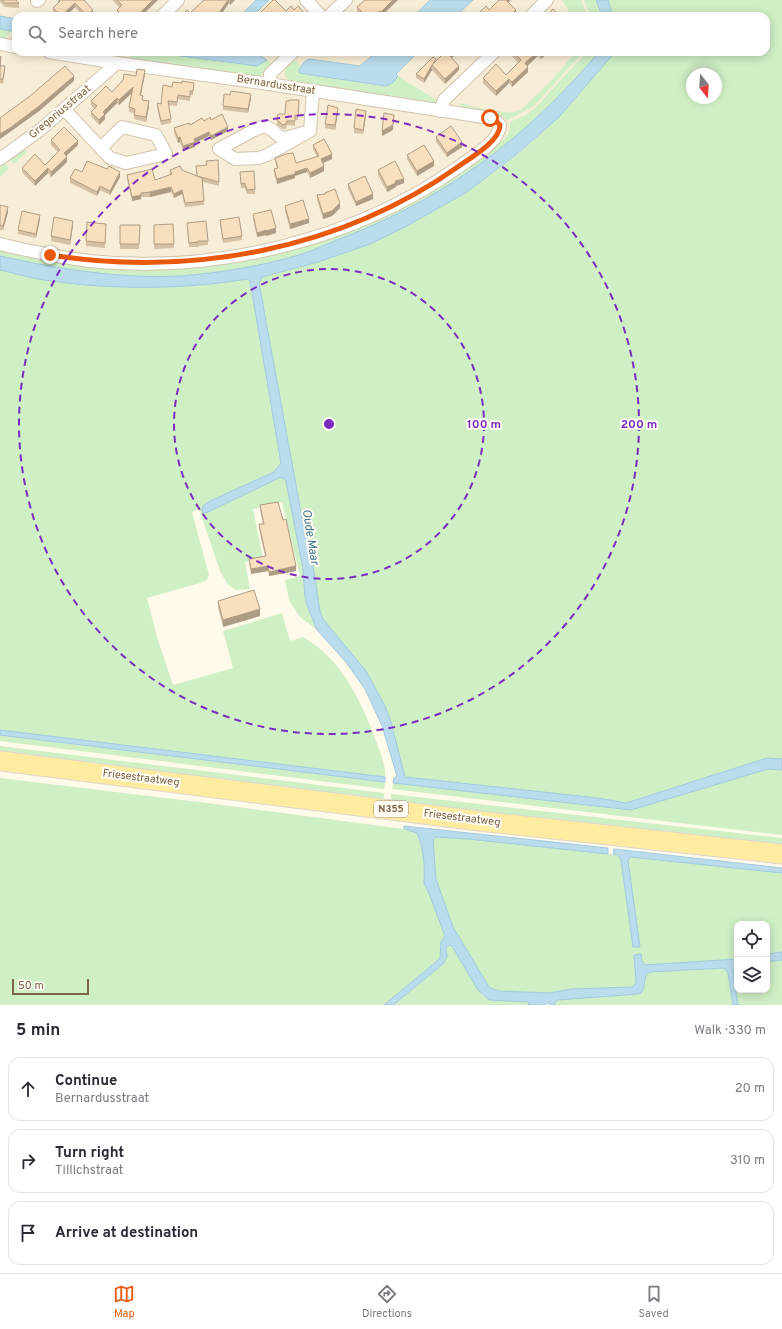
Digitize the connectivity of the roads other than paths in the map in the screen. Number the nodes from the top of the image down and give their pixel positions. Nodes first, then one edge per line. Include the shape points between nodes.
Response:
1 (178, 0) edge
2 (306, 0) edge
3 (346, 0) edge
4 (547, 0) edge
5 (166, 12) edge
6 (317, 12) edge
7 (334, 12) edge
8 (535, 12) edge
9 (0, 44) edge
10 (12, 46) edge
11 (74, 56) edge
12 (289, 56) edge
13 (490, 56) edge
14 (118, 63) junction
15 (269, 84) junction
16 (313, 91) junction
17 (65, 110) junction
18 (440, 110) junction
19 (310, 131) junction
20 (101, 148) junction
21 (0, 159) edge
22 (0, 244) edge
23 (0, 761) edge
24 (782, 854) edge

1 - 5 street
2 - 6 street
3 - 7 street
4 - 8 street
9 - 10 street
11 - 14 street, Bernardusstraat
12 - 15 street via 270,74
13 - 18 street via 444,100
14 - 15 street, Bernardusstraat
14 - 17 street, Gregoriusstraat
15 - 16 street, Bernardusstraat
16 - 18 street, Bernardusstraat
16 - 19 street
17 - 20 street
17 - 21 street, Gregoriusstraat
18 - 22 street, Bernardusstraat via 490,118 500,125 498,136 447,175 417,192 354,223 319,236 285,246 214,259 144,263 90,261
19 - 19 street via 259,158 235,159 219,148 266,126 285,138
20 - 20 street via 110,158 126,163 166,154 156,135 122,127
23 - 24 main road, Friesestraatweg / N355 via 479,821

